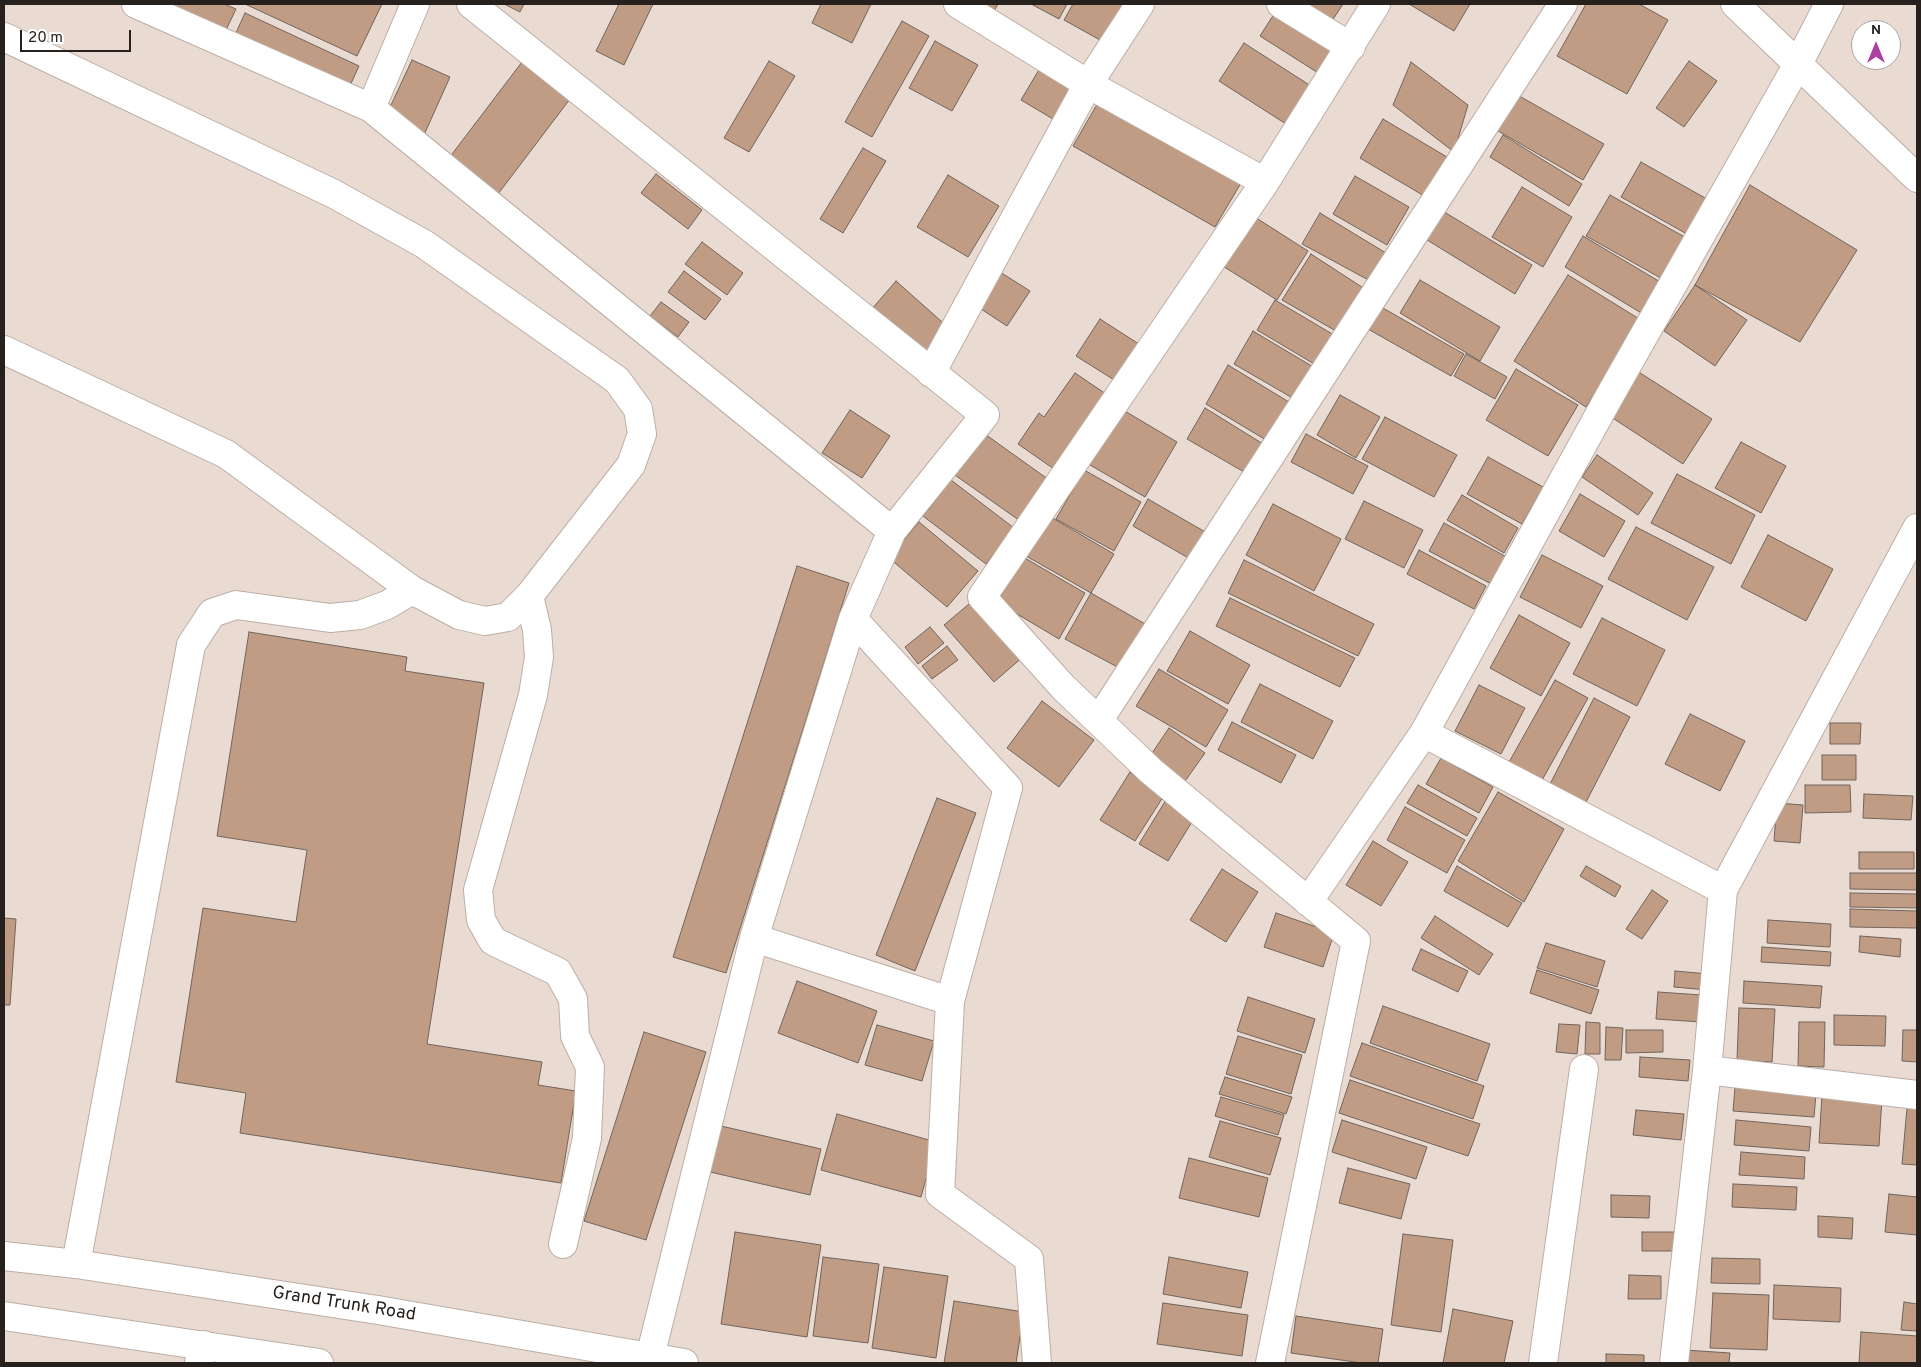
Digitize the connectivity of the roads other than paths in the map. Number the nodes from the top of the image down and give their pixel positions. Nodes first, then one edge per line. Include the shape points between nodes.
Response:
1 (136, 4) edge
2 (415, 4) edge
3 (472, 4) edge
4 (958, 4) edge
5 (1140, 4) edge
6 (1281, 4) edge
7 (1376, 4) edge
8 (1562, 4) edge
9 (1735, 4) edge
10 (1829, 4) edge
11 (4, 37) edge
12 (1351, 47) junction
13 (1798, 64) junction
14 (1088, 84) junction
15 (371, 108) junction
16 (1917, 178) edge
17 (1264, 182) junction
18 (4, 350) edge
19 (931, 374) junction
20 (1917, 528) edge
21 (892, 531) junction
22 (412, 590) junction
23 (529, 596) junction
24 (853, 619) junction
25 (1099, 720) junction
26 (1424, 733) junction
27 (1723, 890) junction
28 (1308, 902) junction
29 (754, 938) junction
30 (950, 1002) junction
31 (1584, 1069) dead end
32 (1707, 1070) junction
33 (1917, 1095) edge
34 (562, 1244) dead end
35 (4, 1256) edge
36 (76, 1264) junction
37 (4, 1316) edge
38 (201, 1354) edge
39 (650, 1357) junction
40 (320, 1363) edge
41 (684, 1363) edge
42 (1036, 1363) edge
43 (1270, 1363) edge
44 (1543, 1363) edge
45 (1674, 1363) edge

1 - 15 street
2 - 15 street
3 - 19 street
4 - 14 street
5 - 14 street
6 - 12 street
7 - 12 street
8 - 25 street
9 - 13 street
10 - 13 street
11 - 23 street via 334,194 424,244 617,380 638,409 642,434 631,465
12 - 17 street
13 - 16 street
13 - 26 street
14 - 17 street
14 - 19 street
15 - 21 street
17 - 25 street via 982,597 1063,686
18 - 22 street via 226,454
19 - 21 street via 985,415
20 - 27 street
21 - 24 street
22 - 23 street via 459,615 485,622 508,617
22 - 36 street via 387,605 360,615 330,618 236,605 212,614 191,645
23 - 34 street via 539,657 533,694 478,890 481,920 493,941 558,972 573,999 575,1036 590,1066 587,1138
24 - 29 street
24 - 30 street via 1008,788
25 - 28 street via 1151,771
26 - 27 street
26 - 28 street
27 - 32 street
28 - 43 street via 1356,941
29 - 30 street
29 - 39 street
30 - 42 street via 940,1194 1028,1259
31 - 44 street
32 - 33 street
32 - 45 street
35 - 36 street, Grand Trunk Road
36 - 39 street, Grand Trunk Road via 378,1310
37 - 38 street
38 - 40 street
39 - 41 street, Grand Trunk Road

